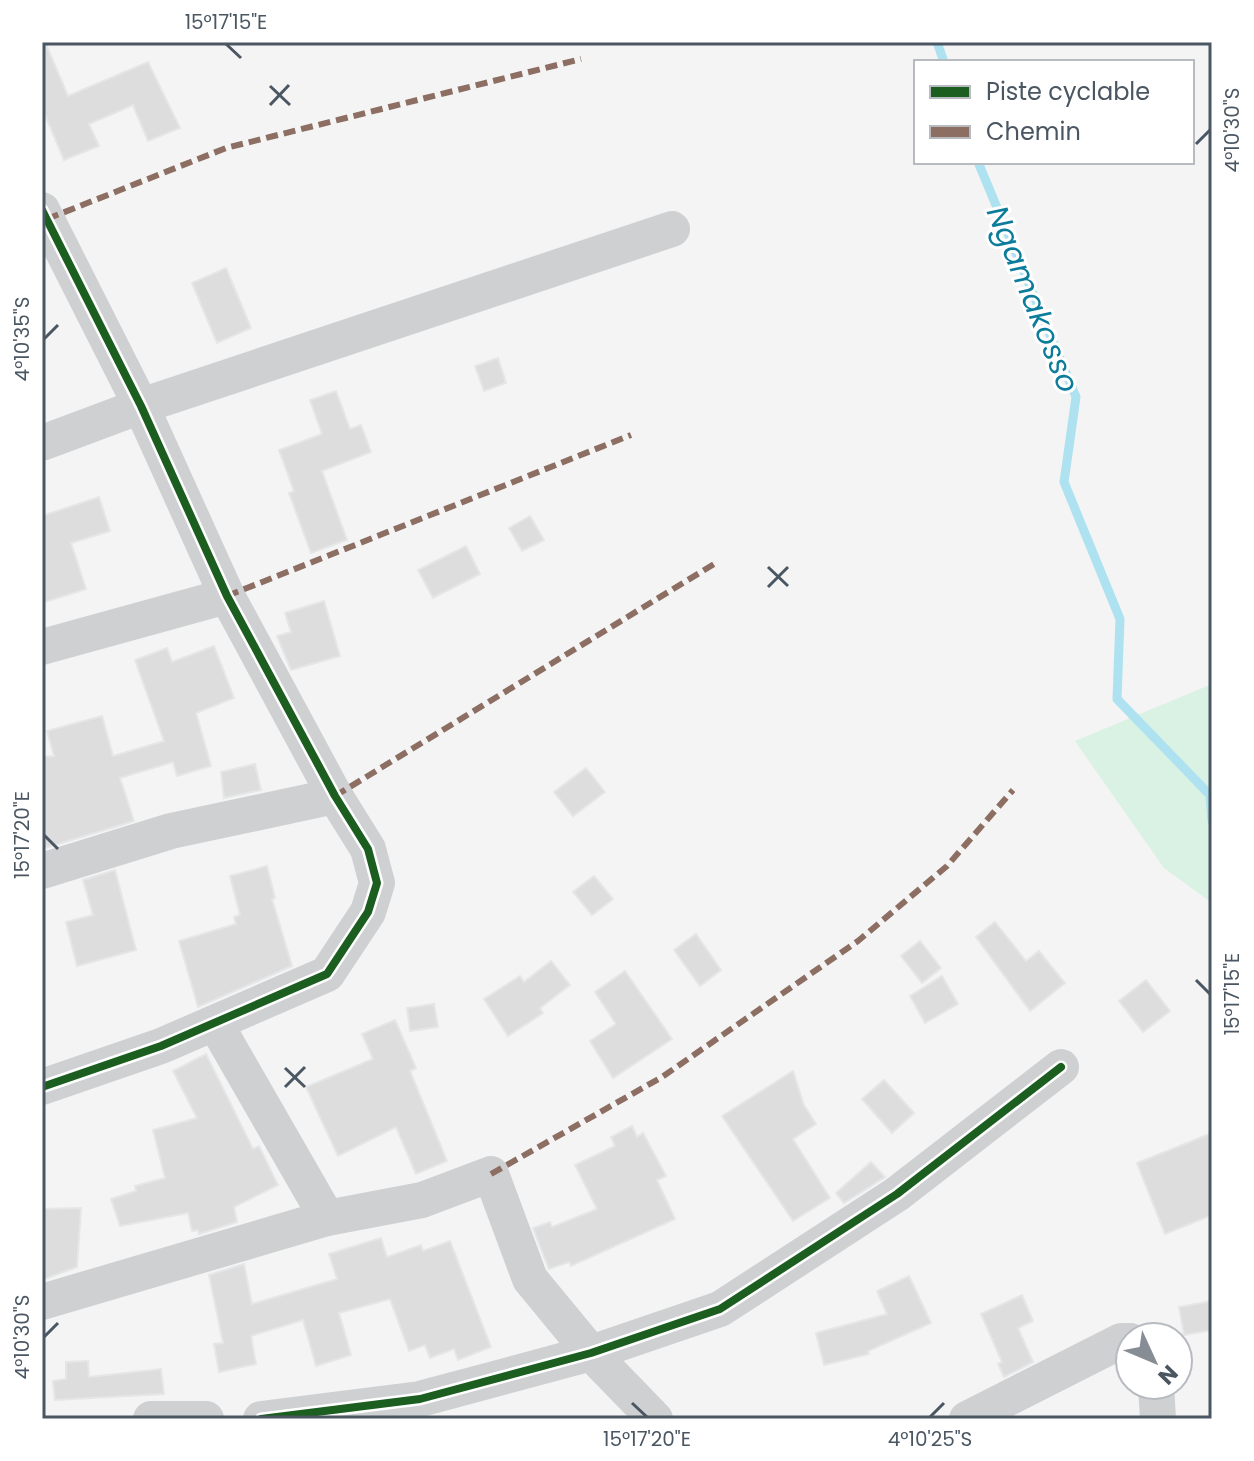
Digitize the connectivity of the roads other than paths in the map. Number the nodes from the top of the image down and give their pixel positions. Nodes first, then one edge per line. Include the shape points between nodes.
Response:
1 (44, 217) edge
2 (672, 229) dead end
3 (141, 406) junction
4 (42, 443) edge
5 (227, 596) junction
6 (42, 647) edge
7 (335, 796) junction
8 (42, 871) edge
9 (215, 1023) junction
10 (1061, 1067) dead end
11 (42, 1087) edge
12 (327, 1218) junction
13 (42, 1302) edge
14 (1114, 1345) edge
15 (591, 1353) junction
16 (151, 1419) edge
17 (206, 1419) edge
18 (261, 1419) edge
19 (655, 1419) edge
20 (967, 1419) edge

1 - 3 street
2 - 3 street
3 - 4 street
3 - 5 street
5 - 6 street
5 - 7 street
7 - 8 street via 171,831
7 - 9 street via 368,849 377,883 368,912 327,974
9 - 11 street
9 - 12 street
10 - 15 street via 897,1194 720,1309
12 - 13 street
12 - 15 street via 422,1200 491,1174 530,1279
14 - 20 street
15 - 18 street via 420,1399
15 - 19 street
16 - 17 street

